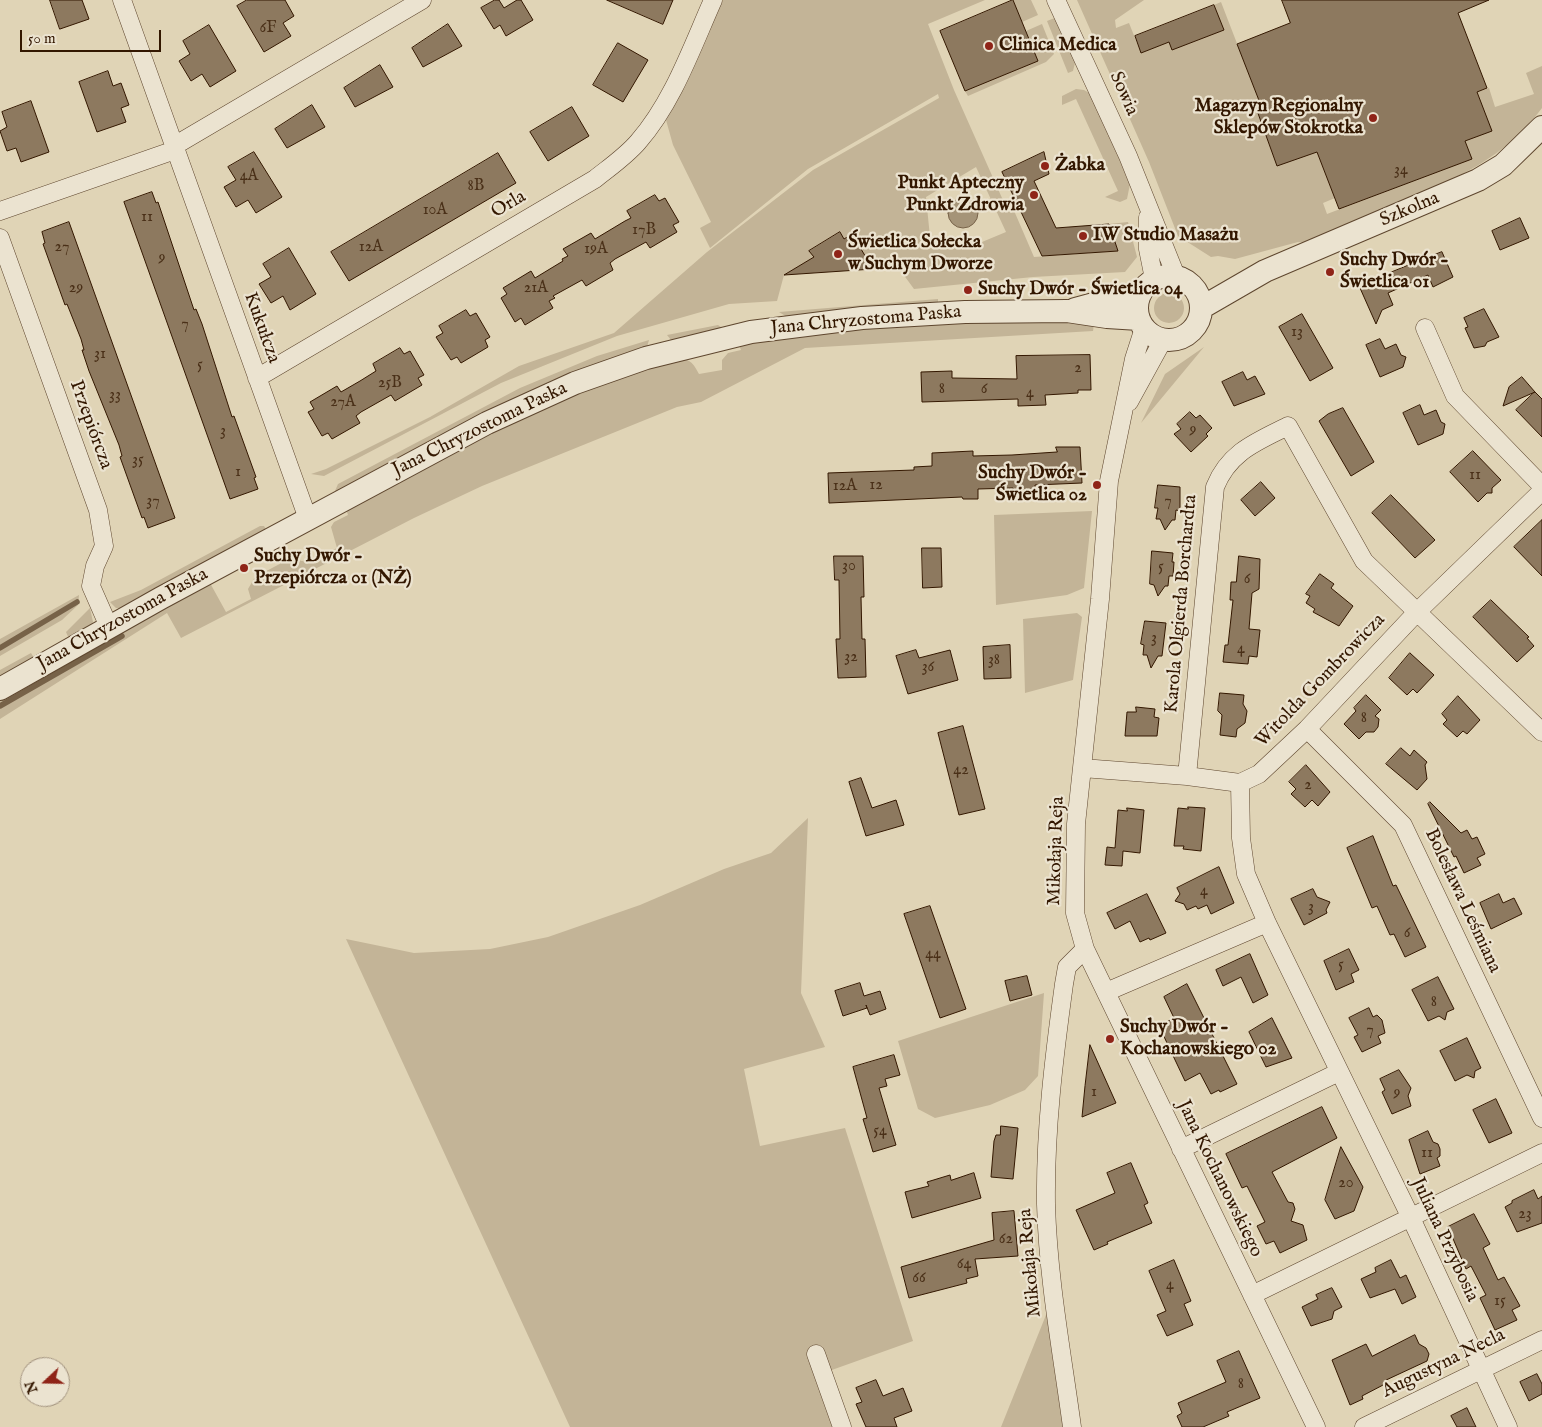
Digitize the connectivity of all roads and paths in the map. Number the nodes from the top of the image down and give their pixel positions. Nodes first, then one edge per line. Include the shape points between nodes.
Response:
1 (122, 0) edge
2 (422, 0) edge
3 (713, 0) edge
4 (1056, 0) edge
5 (1542, 127) edge
6 (174, 148) junction
7 (1148, 207) junction
8 (0, 211) edge
9 (0, 238) edge
10 (1265, 271) junction
11 (1154, 279) junction
12 (1185, 281) junction
13 (1139, 296) junction
14 (1201, 308) junction
15 (1067, 311) junction
16 (1142, 324) junction
17 (1425, 328) dead end
18 (1164, 340) junction
19 (257, 378) junction
20 (1120, 417) junction
21 (1542, 486) edge
22 (1542, 491) edge
23 (308, 519) junction
24 (1417, 612) junction
25 (109, 627) junction
26 (0, 689) edge
27 (1539, 724) edge
28 (1307, 730) junction
29 (1082, 768) junction
30 (1187, 776) junction
31 (1240, 784) junction
32 (1267, 923) junction
33 (1085, 949) junction
34 (1106, 992) junction
35 (1339, 1072) junction
36 (1542, 1118) edge
37 (1181, 1149) junction
38 (1542, 1153) edge
39 (1411, 1218) junction
40 (1252, 1294) junction
41 (1542, 1340) edge
42 (816, 1354) dead end
43 (1481, 1369) junction
44 (842, 1427) edge
45 (1072, 1427) edge
46 (1316, 1427) edge
47 (1364, 1427) edge
48 (1508, 1427) edge

1 - 6 street, Kukułcza
2 - 6 street
3 - 19 street, Orla via 676,82 651,125 625,156 595,179
4 - 7 street, Sowia
5 - 10 street, Szkolna via 1502,165 1478,180
6 - 8 street
6 - 19 street, Kukułcza
7 - 11 street, Sowia via 1148,248
7 - 12 street, Sowia
9 - 25 street, Przepiórcza via 98,510 104,546 91,586
10 - 12 street, Szkolna
10 - 14 street, Szkolna
11 - 12 street via 1168,275
11 - 13 street
12 - 14 street via 1198,294
13 - 15 street, Jana Chryzostoma Paska
13 - 16 street via 1137,305
14 - 18 street via 1199,320 1189,334
15 - 16 street, Jana Chryzostoma Paska
15 - 23 street, Jana Chryzostoma Paska via 862,318 791,326 678,349 575,383 487,422
16 - 18 street via 1154,337
16 - 20 street, Mikołaja Reja
17 - 21 street via 1455,396
18 - 20 street, Mikołaja Reja
19 - 23 street, Kukułcza
20 - 29 street, Mikołaja Reja via 1109,481
22 - 24 street, Witolda Gombrowicza
23 - 25 street, Jana Chryzostoma Paska
24 - 27 street, Karola Olgierda Borchardta
24 - 28 street, Witolda Gombrowicza
24 - 30 street, Karola Olgierda Borchardta via 1364,561 1288,426 1244,447 1223,469 1214,487
25 - 26 street, Jana Chryzostoma Paska
28 - 31 street, Witolda Gombrowicza via 1259,774
28 - 36 street, Bolesława Leśmiana via 1403,825
29 - 30 street
29 - 33 street, Mikołaja Reja via 1076,824 1075,913
30 - 31 street
31 - 32 street, Juliana Przybosia via 1241,838 1246,874
32 - 34 street
32 - 35 street, Juliana Przybosia
33 - 34 street, Jana Kochanowskiego
33 - 45 street, Mikołaja Reja via 1067,967 1064,984 1051,1092 1046,1204 1052,1285
34 - 37 street, Jana Kochanowskiego
35 - 37 street
35 - 39 street, Juliana Przybosia
37 - 40 street, Jana Kochanowskiego
38 - 39 street
39 - 40 street
39 - 43 street, Juliana Przybosia
40 - 46 street, Jana Kochanowskiego
41 - 43 street, Augustyna Necla
42 - 44 street
43 - 47 street, Augustyna Necla
43 - 48 street, Juliana Przybosia

